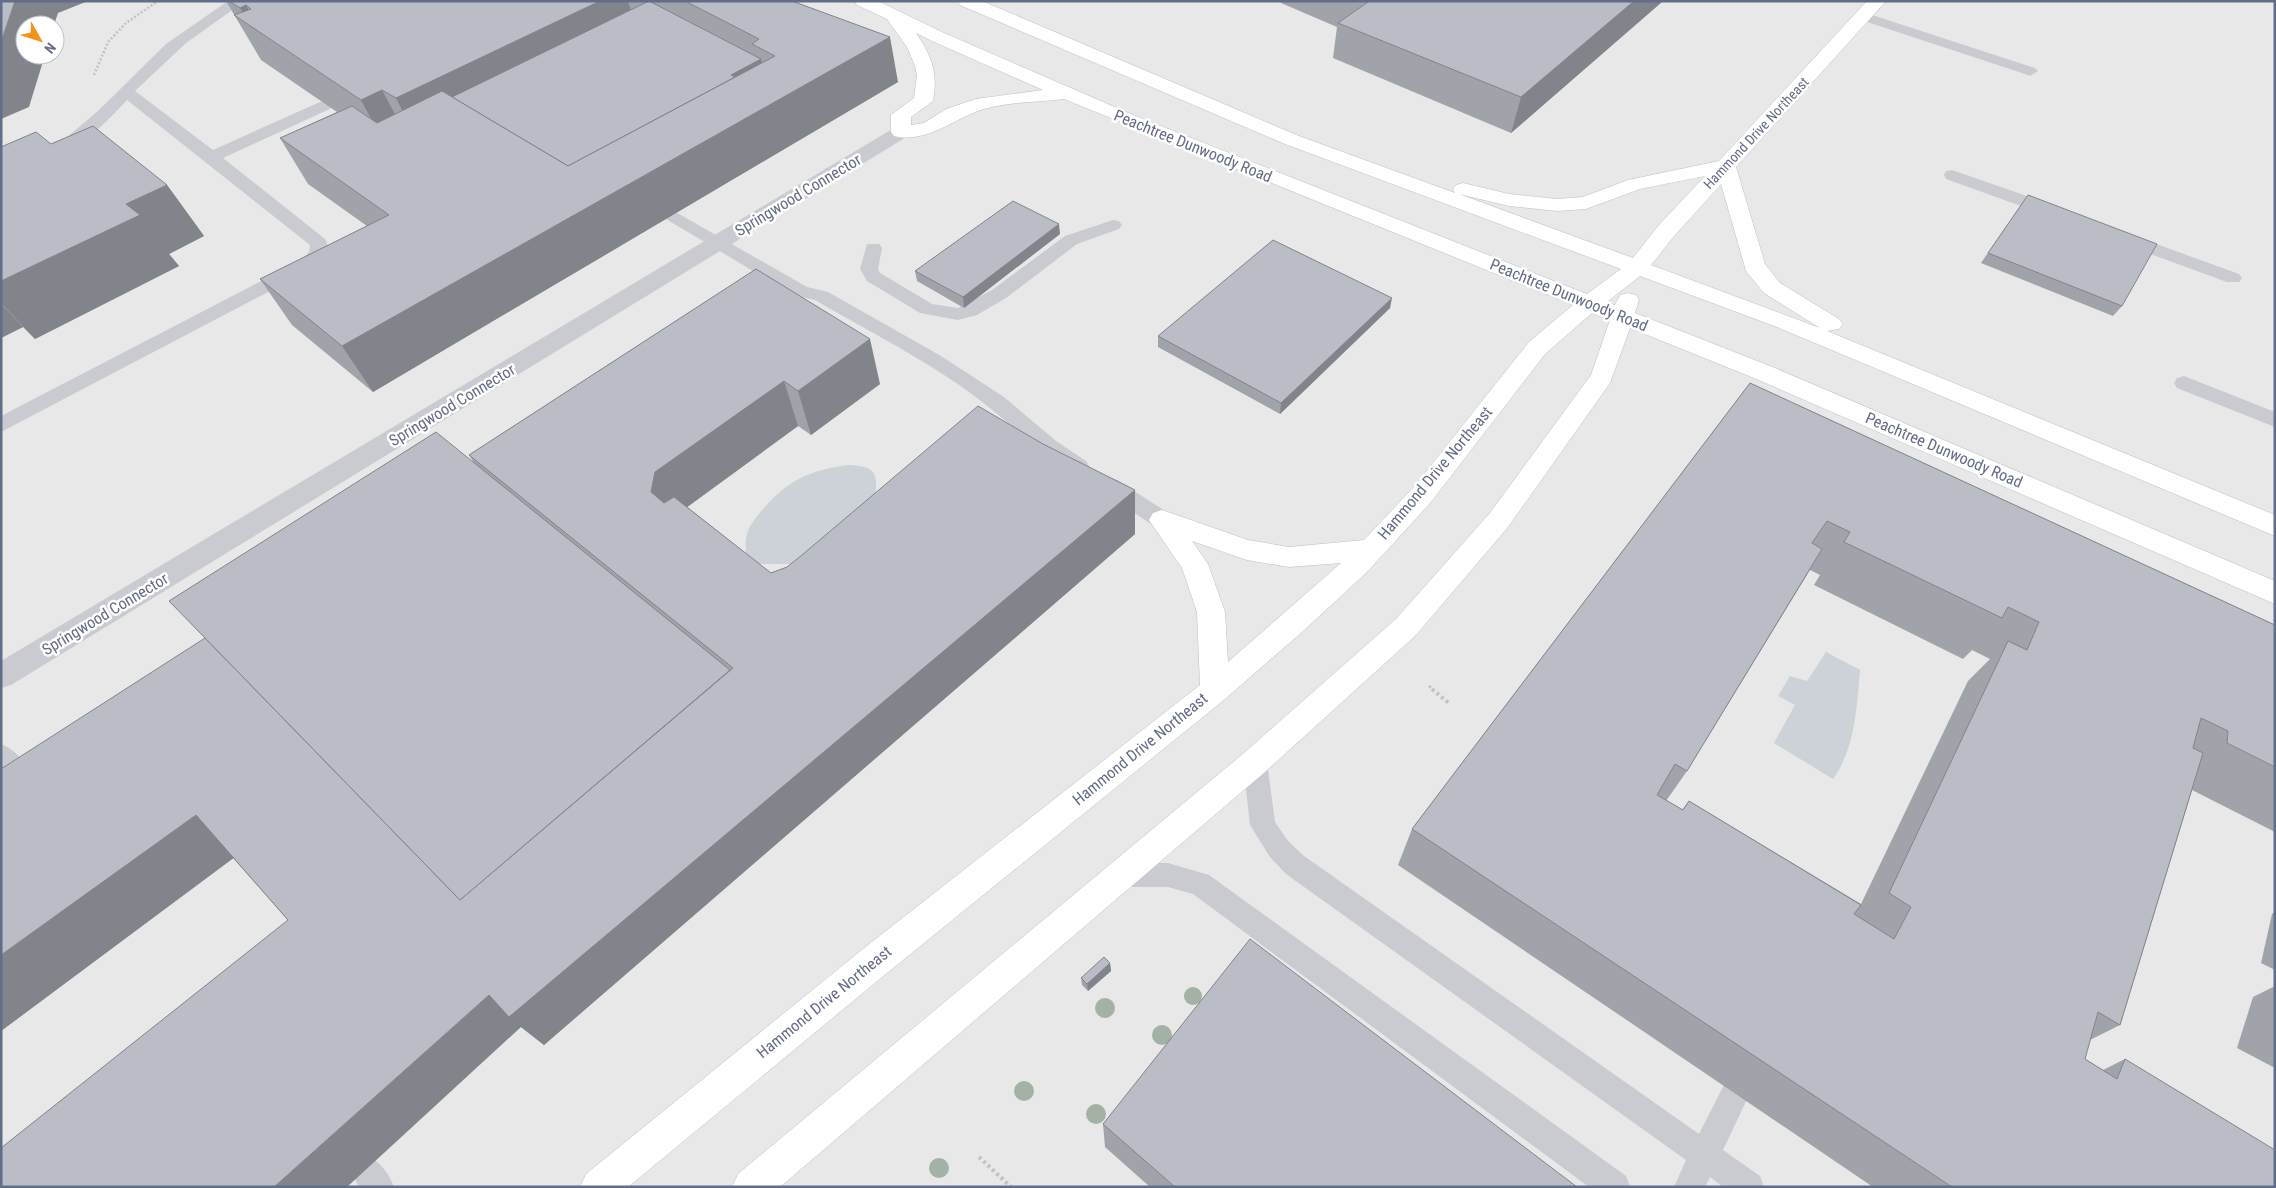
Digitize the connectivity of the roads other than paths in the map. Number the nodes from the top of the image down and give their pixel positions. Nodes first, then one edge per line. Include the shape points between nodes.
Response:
1 (238, 1) edge
2 (863, 1) edge
3 (966, 1) edge
4 (1877, 1) edge
5 (892, 15) junction
6 (1863, 16) junction
7 (2030, 71) dead end
8 (124, 92) junction
9 (1067, 93) junction
10 (326, 104) edge
11 (901, 132) junction
12 (54, 150) edge
13 (212, 157) junction
14 (1726, 166) junction
15 (1952, 175) dead end
16 (1425, 190) junction
17 (672, 215) dead end
18 (2065, 216) edge
19 (1113, 225) dead end
20 (2111, 233) edge
21 (718, 244) junction
22 (873, 248) dead end
23 (1638, 267) junction
24 (2233, 278) dead end
25 (801, 291) junction
26 (1590, 303) junction
27 (751, 307) edge
28 (1623, 316) junction
29 (2184, 383) dead end
30 (1943, 388) junction
31 (2275, 420) edge
32 (1, 425) edge
33 (1162, 520) junction
34 (2275, 526) edge
35 (1370, 550) junction
36 (2275, 592) edge
37 (1, 676) edge
38 (1215, 690) junction
39 (1, 755) edge
40 (1255, 762) junction
41 (20, 779) edge
42 (42, 795) edge
43 (1119, 875) junction
44 (1735, 1093) edge
45 (1704, 1155) junction
46 (599, 1187) edge
47 (751, 1187) edge
48 (1615, 1187) edge
49 (1689, 1187) edge
50 (1749, 1187) edge

1 - 8 lane via 186,35
2 - 5 main road, Peachtree Dunwoody Road
3 - 16 main road via 1292,140
4 - 6 main road, Hammond Drive Northeast
5 - 9 main road, Peachtree Dunwoody Road
5 - 11 main road via 919,51 928,79 922,101 901,115
6 - 7 lane
6 - 14 main road, Hammond Drive Northeast
8 - 12 lane via 85,132
8 - 13 lane
9 - 11 main road via 983,104 953,113 929,128
9 - 26 main road, Peachtree Dunwoody Road
10 - 13 lane
11 - 21 street, Springwood Connector
13 - 32 lane via 319,243 318,254 306,265
14 - 16 main road via 1635,184 1586,202 1557,205 1509,200 1469,189
14 - 23 main road, Hammond Drive Northeast
14 - 30 main road via 1754,266 1772,288 1796,305
15 - 18 lane
16 - 23 main road
17 - 21 lane
19 - 22 lane via 1071,240 999,294 970,311 958,314 927,309 873,277 870,268
20 - 24 lane
21 - 25 lane
21 - 37 street, Springwood Connector
23 - 26 main road, Hammond Drive Northeast
23 - 28 main road, Hammond Drive Northeast
23 - 30 main road via 1785,322
25 - 27 lane
25 - 33 lane via 821,296 934,361 997,402 1049,446
26 - 28 main road, Peachtree Dunwoody Road
26 - 35 main road, Hammond Drive Northeast via 1537,348 1422,494
28 - 36 main road, Peachtree Dunwoody Road via 1762,372
28 - 40 main road, Hammond Drive Northeast via 1602,377 1499,520 1406,627
29 - 31 lane
30 - 34 main road
33 - 35 main road via 1247,550 1289,557
33 - 38 main road via 1194,564 1211,612
35 - 38 main road, Hammond Drive Northeast via 1292,624
38 - 46 main road, Hammond Drive Northeast
39 - 41 lane
40 - 43 main road, Hammond Drive Northeast
40 - 45 lane via 1263,825 1295,865
41 - 42 lane
43 - 47 main road, Hammond Drive Northeast
43 - 48 lane via 1168,875 1200,884
44 - 45 lane
45 - 49 lane
45 - 50 lane

